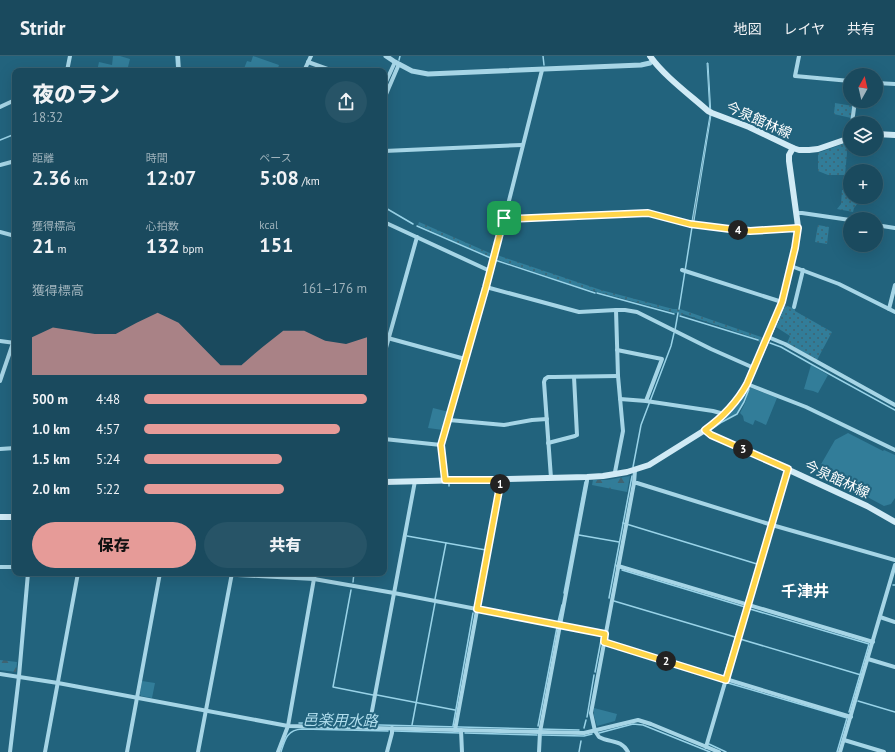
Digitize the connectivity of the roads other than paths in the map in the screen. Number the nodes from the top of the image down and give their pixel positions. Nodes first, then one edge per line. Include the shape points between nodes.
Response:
1 (70, 56) edge
2 (178, 56) edge
3 (311, 56) edge
4 (386, 56) edge
5 (799, 56) edge
6 (651, 58) edge
7 (308, 62) junction
8 (397, 63) junction
9 (68, 68) edge
10 (179, 68) edge
11 (305, 68) edge
12 (325, 68) edge
13 (542, 70) junction
14 (843, 80) edge
15 (387, 81) edge
16 (883, 83) edge
17 (895, 84) edge
18 (387, 91) edge
19 (12, 101) edge
20 (0, 106) edge
21 (883, 134) edge
22 (895, 135) edge
23 (843, 140) edge
24 (522, 145) junction
25 (793, 148) junction
26 (387, 151) edge
27 (12, 162) edge
28 (0, 166) edge
29 (797, 213) junction
30 (504, 218) junction
31 (843, 219) edge
32 (387, 223) edge
33 (883, 226) edge
34 (798, 228) junction
35 (895, 228) edge
36 (0, 232) edge
37 (12, 235) edge
38 (417, 237) junction
39 (791, 266) junction
40 (682, 270) dead end
41 (803, 270) junction
42 (490, 271) junction
43 (895, 285) edge
44 (486, 287) junction
45 (782, 302) junction
46 (794, 307) dead end
47 (889, 309) junction
48 (616, 310) junction
49 (895, 312) edge
50 (387, 335) edge
51 (768, 337) junction
52 (387, 338) edge
53 (0, 341) edge
54 (12, 343) edge
55 (12, 348) edge
56 (617, 350) junction
57 (465, 360) junction
58 (754, 368) junction
59 (618, 376) junction
60 (574, 377) junction
61 (0, 381) edge
62 (747, 384) junction
63 (620, 399) junction
64 (646, 401) junction
65 (895, 405) edge
66 (724, 414) junction
67 (547, 419) junction
68 (449, 420) junction
69 (705, 430) junction
70 (387, 439) edge
71 (548, 443) junction
72 (441, 445) junction
73 (12, 448) edge
74 (0, 449) edge
75 (895, 450) edge
76 (788, 469) junction
77 (635, 470) junction
78 (615, 475) junction
79 (587, 477) junction
80 (550, 478) junction
81 (445, 480) junction
82 (501, 480) junction
83 (415, 481) junction
84 (387, 482) edge
85 (634, 483) junction
86 (0, 517) edge
87 (12, 517) edge
88 (894, 520) edge
89 (772, 525) junction
90 (895, 560) edge
91 (895, 564) edge
92 (618, 566) junction
93 (0, 567) edge
94 (12, 567) edge
95 (28, 576) edge
96 (77, 576) edge
97 (159, 576) edge
98 (232, 576) edge
99 (265, 576) edge
100 (314, 576) edge
101 (314, 579) junction
102 (394, 593) junction
103 (748, 605) junction
104 (477, 609) junction
105 (880, 617) junction
106 (895, 622) edge
107 (560, 625) junction
108 (605, 634) junction
109 (604, 642) junction
110 (873, 642) junction
111 (868, 659) junction
112 (895, 667) edge
113 (0, 674) edge
114 (19, 676) junction
115 (726, 680) junction
116 (58, 682) junction
117 (137, 698) junction
118 (206, 711) junction
119 (851, 717) junction
120 (288, 726) junction
121 (369, 727) junction
122 (392, 728) junction
123 (455, 730) junction
124 (462, 730) junction
125 (595, 731) junction
126 (540, 732) junction
127 (844, 740) junction
128 (706, 747) junction
129 (10, 752) edge
130 (45, 752) edge
131 (127, 752) edge
132 (198, 752) edge
133 (278, 752) edge
134 (387, 752) edge
135 (462, 752) edge
136 (539, 752) edge
137 (628, 752) edge
138 (719, 752) edge
139 (840, 752) edge
140 (884, 752) edge

1 - 9 street
2 - 10 street
3 - 7 street
4 - 8 street
5 - 14 street via 795,76
6 - 13 street via 650,63 641,65
6 - 25 main road, 今泉館林線 via 708,111 755,129
7 - 11 street
7 - 12 street
8 - 13 street via 412,71 428,74
8 - 15 street
8 - 18 street
13 - 24 street
16 - 17 street
19 - 20 street
21 - 22 main road
23 - 25 main road via 814,150
24 - 26 street
24 - 30 street
25 - 29 main road, 今泉館林線 via 789,161
27 - 28 street
29 - 31 street
29 - 34 main road, 今泉館林線
30 - 34 street via 648,213 690,224 750,231
30 - 42 street
32 - 38 street
33 - 35 street
34 - 39 main road, 今泉館林線
36 - 37 street
38 - 42 street
38 - 50 street
39 - 41 street
39 - 45 main road, 今泉館林線
40 - 45 street
41 - 46 street
41 - 47 street via 852,290
42 - 44 street
43 - 47 street
44 - 48 street via 581,312
44 - 57 street
45 - 51 main road, 今泉館林線
47 - 49 street
48 - 56 street
48 - 58 street via 642,314
51 - 58 main road, 今泉館林線
51 - 65 street via 780,341
52 - 57 street
53 - 54 street
55 - 61 street
56 - 59 street
56 - 64 street via 662,359
57 - 68 street
58 - 62 main road, 今泉館林線
59 - 60 street
59 - 63 street
60 - 67 street via 545,379
60 - 71 street via 577,435
62 - 66 main road, 今泉館林線 via 737,401
62 - 75 street via 806,407
63 - 64 street
63 - 78 street via 623,431
64 - 66 street
66 - 69 main road, 今泉館林線
67 - 68 street via 504,425
67 - 71 street
68 - 72 street
69 - 76 main road, 今泉館林線
69 - 77 main road via 657,460
70 - 72 street
71 - 80 street
72 - 81 street
73 - 74 street
76 - 88 main road, 今泉館林線
76 - 89 street
77 - 78 main road
77 - 85 street
78 - 79 main road
79 - 80 main road
79 - 107 street
80 - 82 main road
81 - 82 main road
81 - 83 main road
82 - 104 street
83 - 84 main road
83 - 102 street
85 - 89 street
85 - 92 street
86 - 87 main road
89 - 90 street
89 - 103 street
91 - 105 street
92 - 103 street
92 - 108 street
93 - 94 street
95 - 114 street
96 - 116 street
97 - 117 street
98 - 118 street
99 - 101 street
100 - 101 street
101 - 102 street
101 - 120 street
102 - 104 street
102 - 121 street
103 - 110 street
103 - 115 street
104 - 107 street
104 - 123 street
105 - 106 street
105 - 110 street
107 - 108 street
107 - 126 street
108 - 109 street
109 - 115 street
109 - 125 street via 591,713
110 - 111 street
111 - 112 street
111 - 119 street
113 - 114 street
114 - 116 street
114 - 129 street
115 - 119 street
115 - 128 street
116 - 117 street
116 - 130 street
117 - 118 street
117 - 131 street
118 - 120 street
118 - 132 street
119 - 127 street
120 - 121 street
120 - 133 street
121 - 122 street
122 - 123 street
122 - 134 street
123 - 124 street
124 - 126 street
124 - 135 street
125 - 126 street
125 - 128 street via 641,721
125 - 137 street via 601,738 623,745
126 - 136 street
127 - 139 street
127 - 140 street
128 - 138 street

